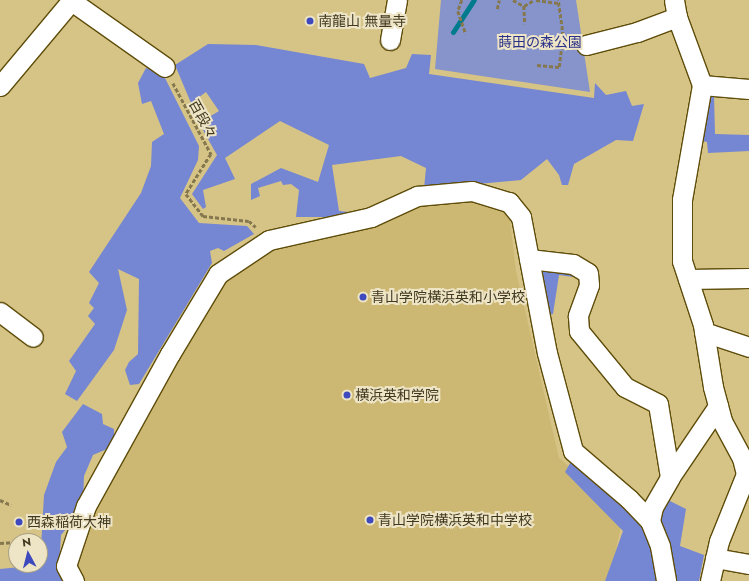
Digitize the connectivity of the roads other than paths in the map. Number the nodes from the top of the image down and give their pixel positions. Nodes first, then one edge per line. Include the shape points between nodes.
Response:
1 (71, 0) edge
2 (397, 0) edge
3 (676, 8) edge
4 (390, 40) dead end
5 (586, 45) dead end
6 (165, 67) road end
7 (702, 85) junction
8 (0, 86) edge
9 (749, 89) edge
10 (529, 259) junction
11 (749, 278) edge
12 (688, 279) junction
13 (0, 312) edge
14 (704, 332) junction
15 (33, 336) dead end
16 (749, 347) edge
17 (718, 406) junction
18 (748, 473) edge
19 (670, 477) junction
20 (650, 521) junction
21 (715, 558) junction
22 (749, 564) edge
23 (74, 581) edge
24 (666, 581) edge
25 (710, 581) edge

1 - 6 street
1 - 8 street
2 - 4 street
3 - 5 street via 637,32
3 - 7 street
7 - 9 street
7 - 12 street via 682,200 682,261
10 - 19 street via 573,264 588,273 589,285 578,316 580,331 625,387 658,404
10 - 20 street via 547,353 573,451
10 - 23 street via 521,217 517,210 509,202 472,191 417,196 371,217 269,240 218,274 170,354 86,506 66,566
11 - 12 street
12 - 14 street
13 - 15 street
14 - 16 street
14 - 17 street
17 - 18 street via 722,421
17 - 19 street
18 - 21 street via 719,541
19 - 20 street via 653,507
20 - 24 street via 660,546
21 - 22 street
21 - 25 street

